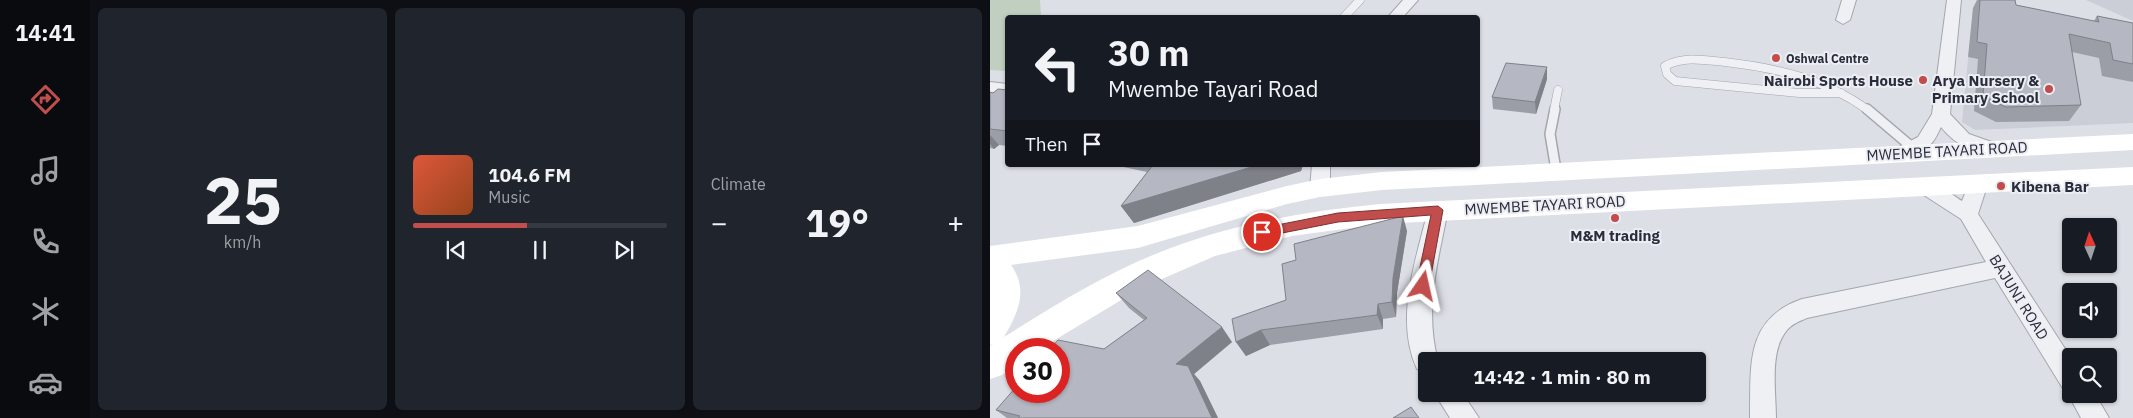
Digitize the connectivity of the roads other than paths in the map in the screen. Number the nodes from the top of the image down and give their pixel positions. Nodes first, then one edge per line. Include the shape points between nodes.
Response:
1 (1360, 0) edge
2 (1411, 0) edge
3 (1849, 0) edge
4 (1954, 0) edge
5 (1346, 15) edge
6 (1397, 15) edge
7 (1843, 20) dead end
8 (990, 87) edge
9 (1005, 88) edge
10 (1558, 90) dead end
11 (1841, 93) junction
12 (1941, 114) junction
13 (2133, 142) edge
14 (2073, 145) junction
15 (1994, 149) junction
16 (1907, 151) junction
17 (1733, 162) junction
18 (1556, 170) junction
19 (2133, 176) edge
20 (1320, 177) edge
21 (2102, 177) junction
22 (1382, 181) junction
23 (1978, 183) junction
24 (1924, 185) junction
25 (1747, 195) junction
26 (1252, 205) junction
27 (1438, 210) junction
28 (1380, 214) junction
29 (1968, 214) junction
30 (1262, 232) junction
31 (990, 257) edge
32 (990, 266) edge
33 (2000, 268) junction
34 (990, 331) edge
35 (1424, 352) edge
36 (990, 364) edge
37 (2062, 365) edge
38 (1454, 402) edge
39 (2087, 403) edge
40 (1466, 418) edge
41 (1763, 418) edge
42 (2096, 418) edge

1 - 5 lane
2 - 6 street
3 - 7 street
4 - 12 street
8 - 9 street
10 - 18 lane via 1550,134
11 - 11 lane via 1799,93 1675,81 1664,66 1675,59 1694,58 1760,66 1801,76
11 - 16 lane
12 - 15 street via 1964,141
12 - 16 street via 1924,141
13 - 14 street, MWEMBE TAYARI ROAD
14 - 15 street, MWEMBE TAYARI ROAD
14 - 21 street
15 - 16 street, MWEMBE TAYARI ROAD
16 - 17 street, MWEMBE TAYARI ROAD
17 - 18 street, MWEMBE TAYARI ROAD
17 - 25 street
18 - 22 street, MWEMBE TAYARI ROAD
19 - 21 street, MWEMBE TAYARI ROAD
20 - 22 street, MWEMBE TAYARI ROAD
20 - 26 street, MWEMBE TAYARI ROAD
21 - 23 street, MWEMBE TAYARI ROAD
22 - 28 street
23 - 24 street, MWEMBE TAYARI ROAD
23 - 29 street
24 - 25 street, MWEMBE TAYARI ROAD
24 - 29 street, BAJUNI ROAD
25 - 27 street, MWEMBE TAYARI ROAD
26 - 30 street
26 - 31 street, MWEMBE TAYARI ROAD via 1138,237
27 - 28 street, MWEMBE TAYARI ROAD
27 - 35 street via 1419,304 1419,334
28 - 30 street, MWEMBE TAYARI ROAD
29 - 33 street, BAJUNI ROAD
30 - 36 street, MWEMBE TAYARI ROAD via 1151,269 1080,307
32 - 34 street via 1001,274 1007,292 1005,305
33 - 37 street, BAJUNI ROAD
33 - 41 street via 1802,309 1780,322 1768,337
38 - 40 street
39 - 42 street

